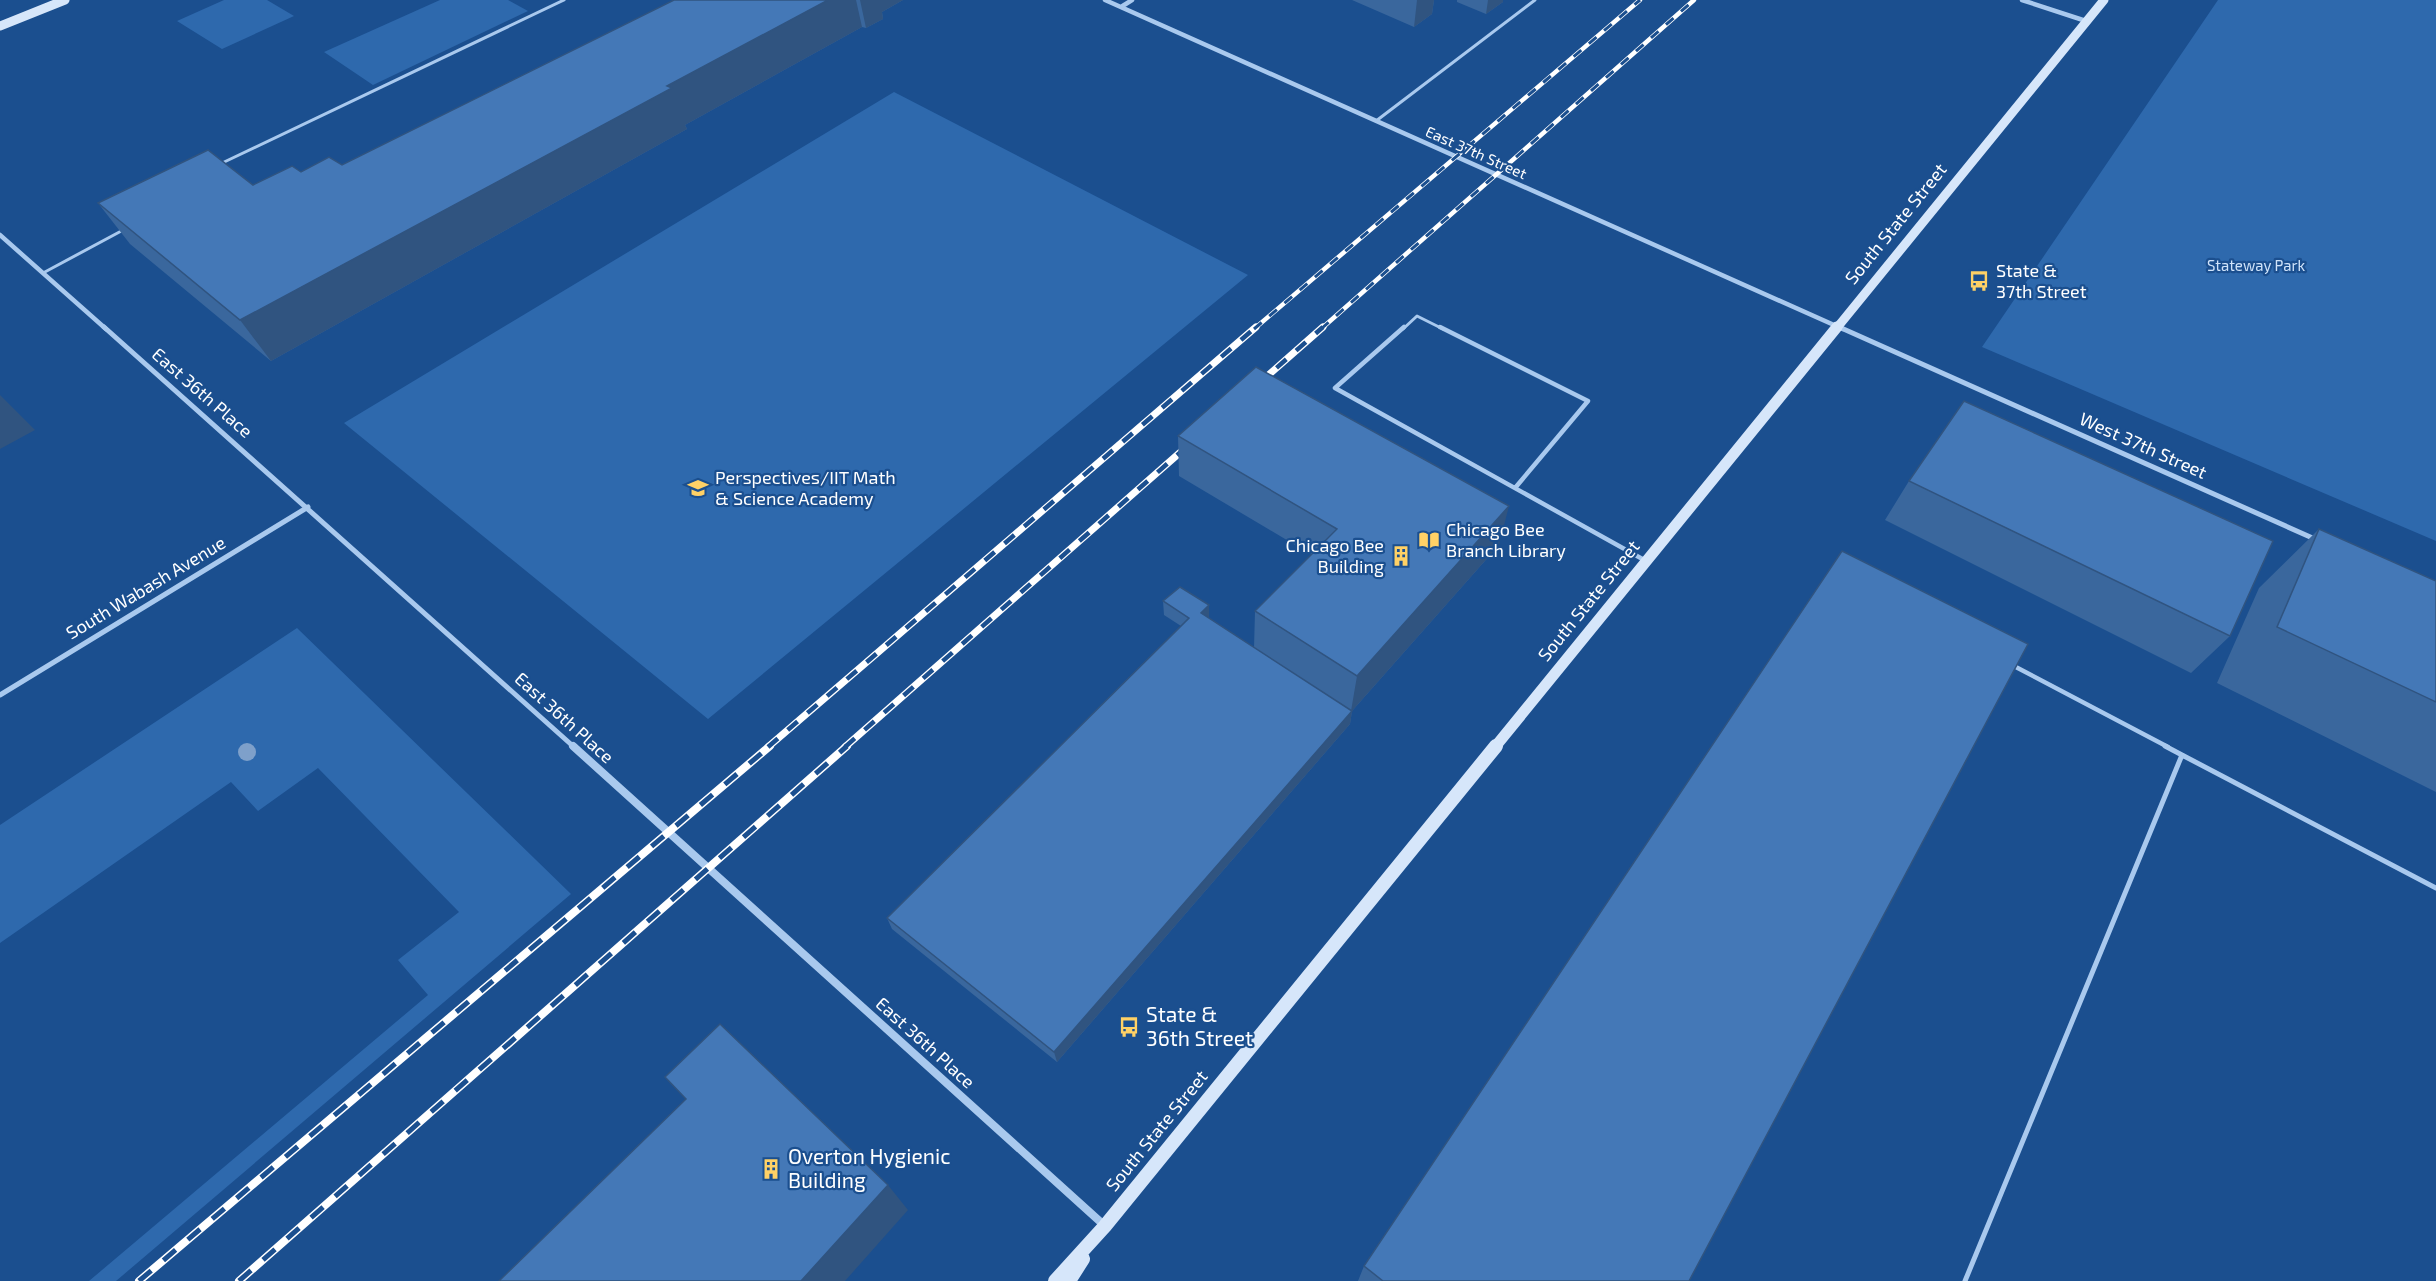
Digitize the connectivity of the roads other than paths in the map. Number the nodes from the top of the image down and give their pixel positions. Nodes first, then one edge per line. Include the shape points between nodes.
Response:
1 (65, 0) edge
2 (564, 0) edge
3 (1105, 0) edge
4 (1132, 0) edge
5 (1534, 0) edge
6 (2022, 0) edge
7 (2104, 0) edge
8 (1121, 7) junction
9 (2086, 21) junction
10 (0, 26) edge
11 (1376, 121) junction
12 (217, 165) edge
13 (126, 229) edge
14 (0, 235) edge
15 (43, 273) junction
16 (1837, 327) junction
17 (1515, 488) junction
18 (308, 507) junction
19 (2326, 544) edge
20 (1647, 561) junction
21 (2002, 660) edge
22 (0, 695) edge
23 (2182, 755) junction
24 (2436, 888) edge
25 (1105, 1226) junction
26 (1055, 1281) edge
27 (1069, 1281) edge
28 (1965, 1281) edge

1 - 10 main road
2 - 12 lane
3 - 8 street, East 37th Street
4 - 8 street
5 - 11 lane
6 - 9 street
7 - 9 main road, South State Street
8 - 11 street, East 37th Street
9 - 16 main road, South State Street
11 - 16 street, East 37th Street
13 - 15 lane
14 - 15 street, East 36th Place
15 - 18 street, East 36th Place
16 - 19 street, West 37th Street
16 - 20 main road, South State Street
17 - 17 lane via 1588,401 1416,316 1335,388
17 - 20 lane
18 - 22 street, South Wabash Avenue
18 - 25 street, East 36th Place
20 - 25 main road, South State Street
21 - 23 lane
23 - 24 lane
23 - 28 lane
25 - 26 main road, South State Street
25 - 27 main road, South State Street

